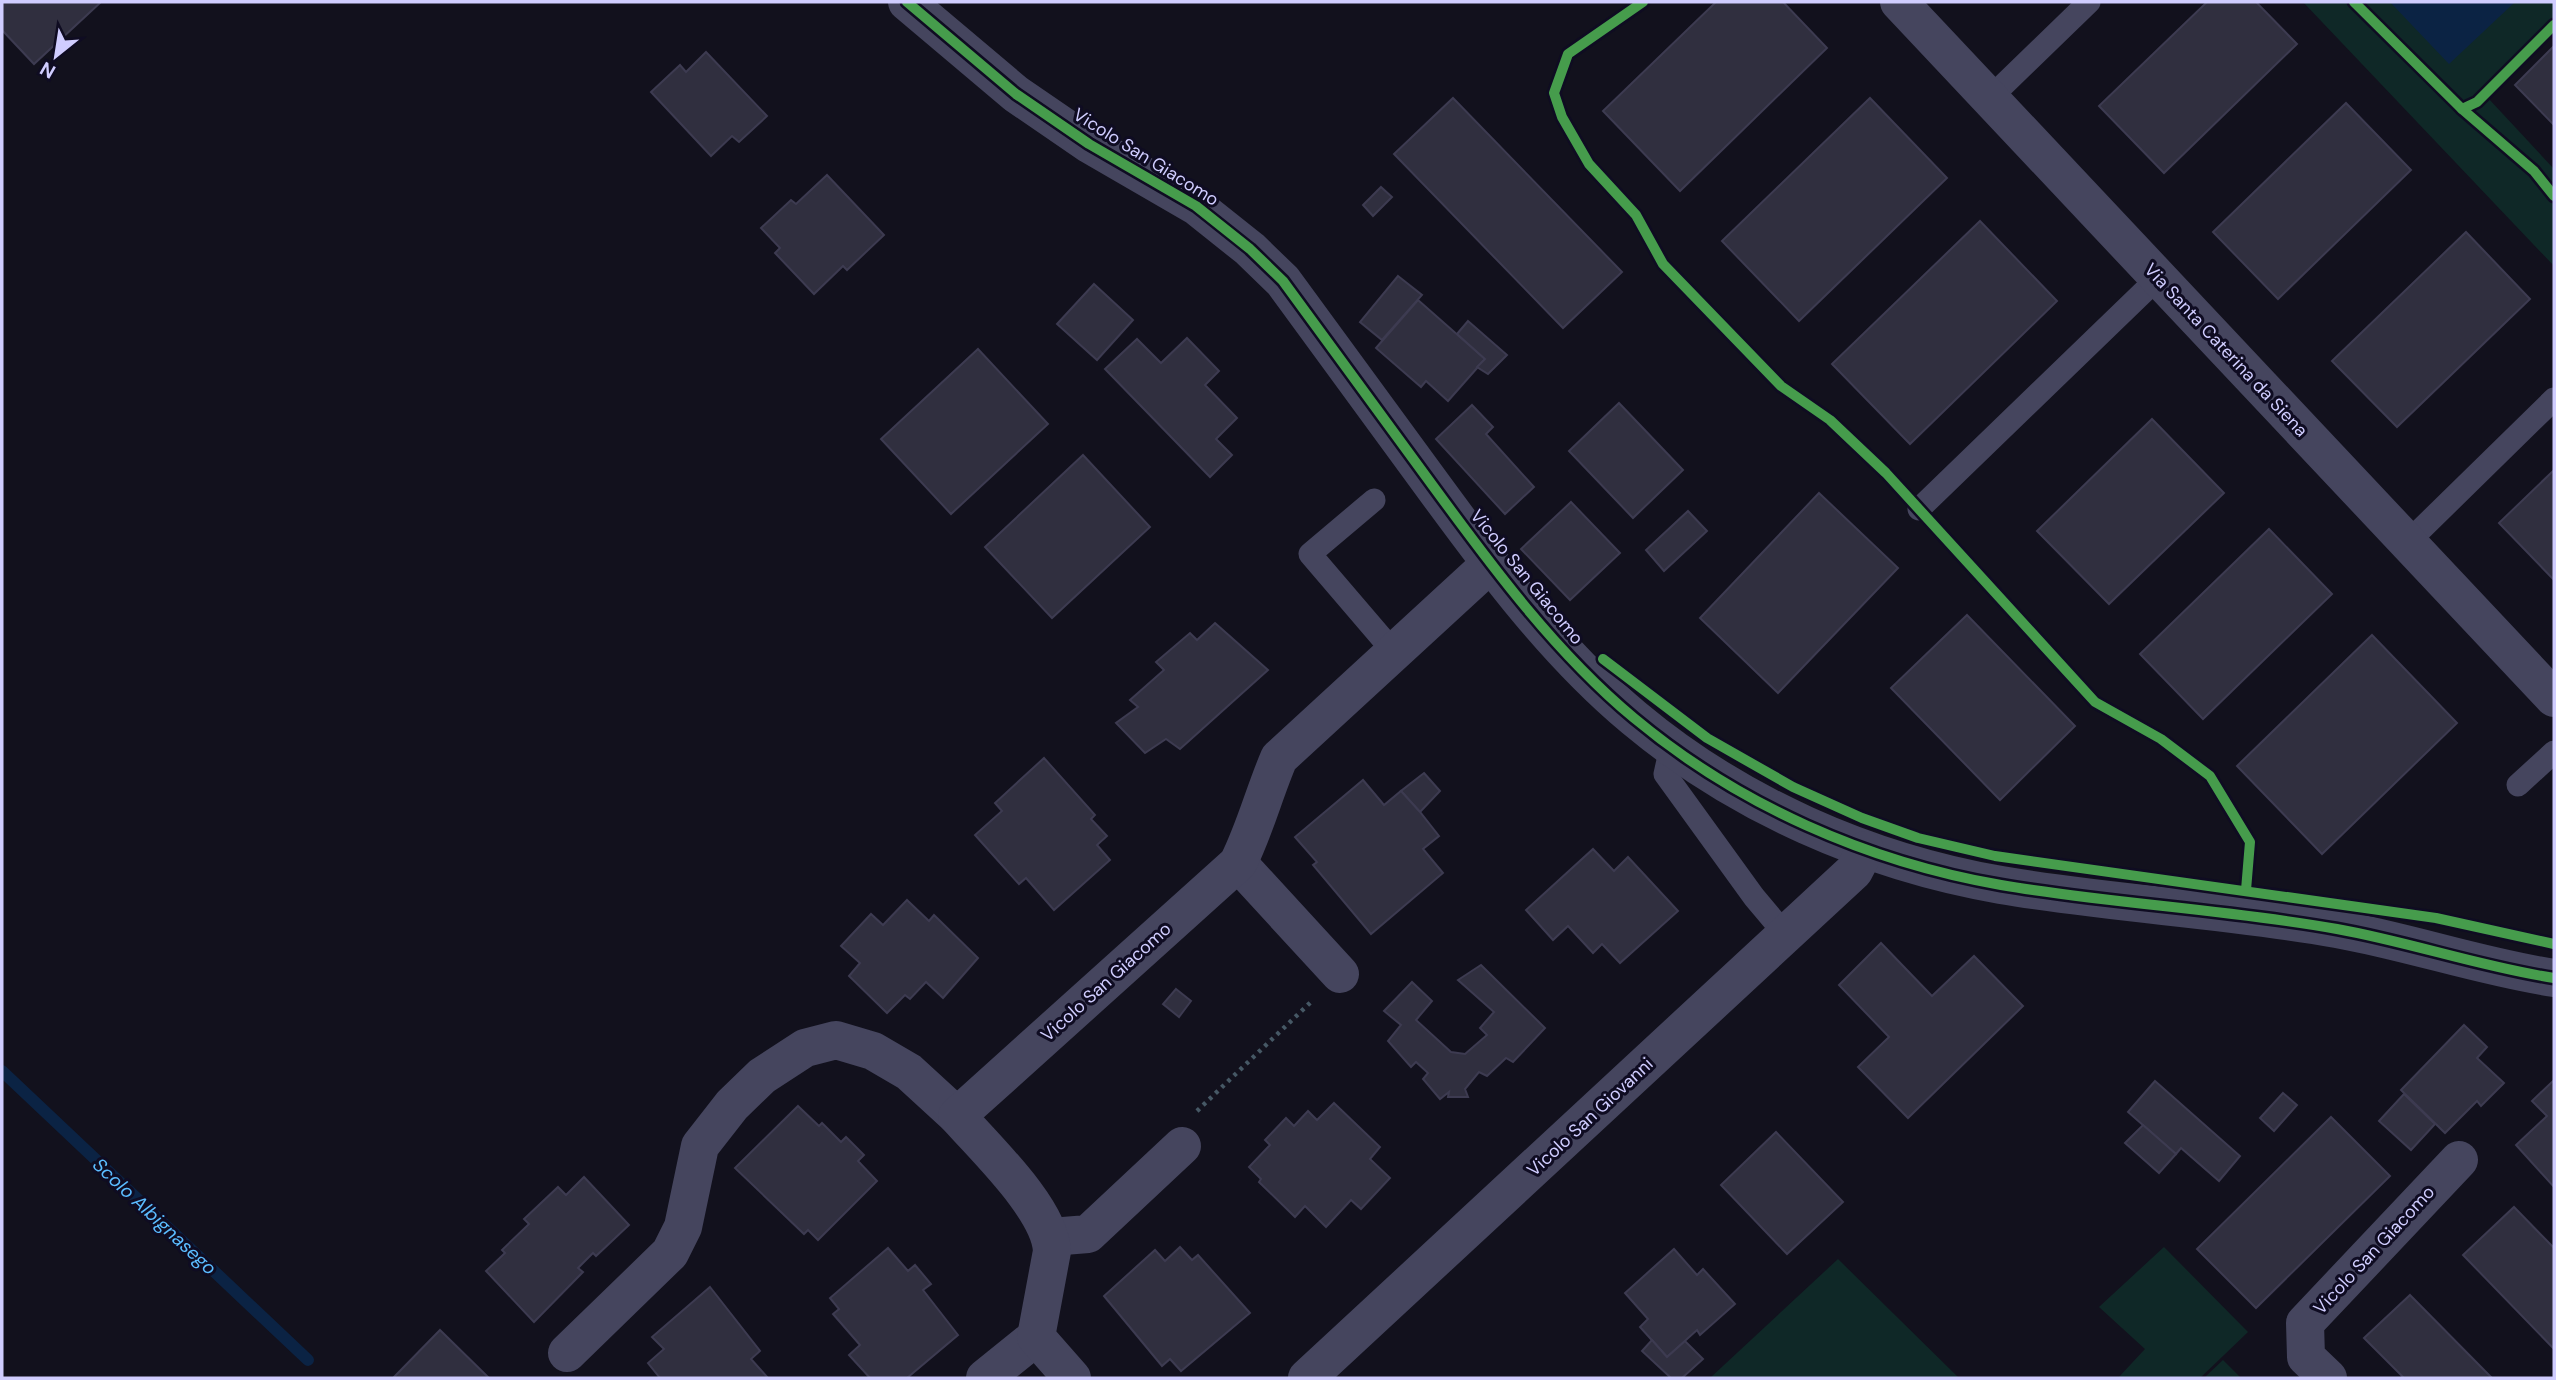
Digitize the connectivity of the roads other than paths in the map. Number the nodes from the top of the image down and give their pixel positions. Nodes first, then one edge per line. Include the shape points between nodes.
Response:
1 (907, 2) edge
2 (1899, 2) edge
3 (2090, 2) edge
4 (1991, 97) junction
5 (2159, 277) junction
6 (2554, 399) edge
7 (1374, 500) dead end
8 (1919, 509) dead end
9 (2406, 544) junction
10 (1490, 564) junction
11 (1394, 651) junction
12 (2554, 698) edge
13 (1671, 747) junction
14 (2554, 752) edge
15 (2518, 785) dead end
16 (1865, 850) junction
17 (1238, 863) junction
18 (1786, 934) junction
19 (1340, 974) road end
20 (2554, 978) edge
21 (957, 1116) junction
22 (1182, 1146) road end
23 (2459, 1160) dead end
24 (1051, 1237) junction
25 (1036, 1336) junction
26 (567, 1353) dead end
27 (985, 1378) edge
28 (1073, 1378) edge
29 (1307, 1378) edge
30 (2328, 1378) edge

1 - 10 street, Vicolo San Giacomo via 1016,94 1089,144 1196,206 1250,249 1283,281
2 - 4 street, Via Santa Caterina da Siena
3 - 4 lane
4 - 5 street, Via Santa Caterina da Siena
5 - 8 lane
5 - 9 street, Via Santa Caterina da Siena
6 - 9 lane
7 - 11 lane via 1310,554
9 - 12 street, Via Santa Caterina da Siena
10 - 11 street, Vicolo San Giacomo
10 - 13 street, Vicolo San Giacomo via 1573,659 1631,716
11 - 17 street, Vicolo San Giacomo via 1279,758 1255,830
13 - 16 street, Vicolo San Giacomo via 1784,816
13 - 18 lane via 1665,774
14 - 15 lane
16 - 18 street, Vicolo San Giovanni via 1854,871
16 - 20 street, Vicolo San Giacomo via 2001,885 2339,929 2506,971
17 - 19 street
17 - 21 street, Vicolo San Giacomo
18 - 29 street, Vicolo San Giovanni
21 - 24 street via 1040,1213
21 - 26 street via 909,1072 873,1051 836,1040 805,1048 762,1076 700,1146 682,1227 670,1253
22 - 24 street via 1088,1234
23 - 30 street, Vicolo San Giacomo via 2305,1323 2306,1357
24 - 25 street
25 - 27 street
25 - 28 street

